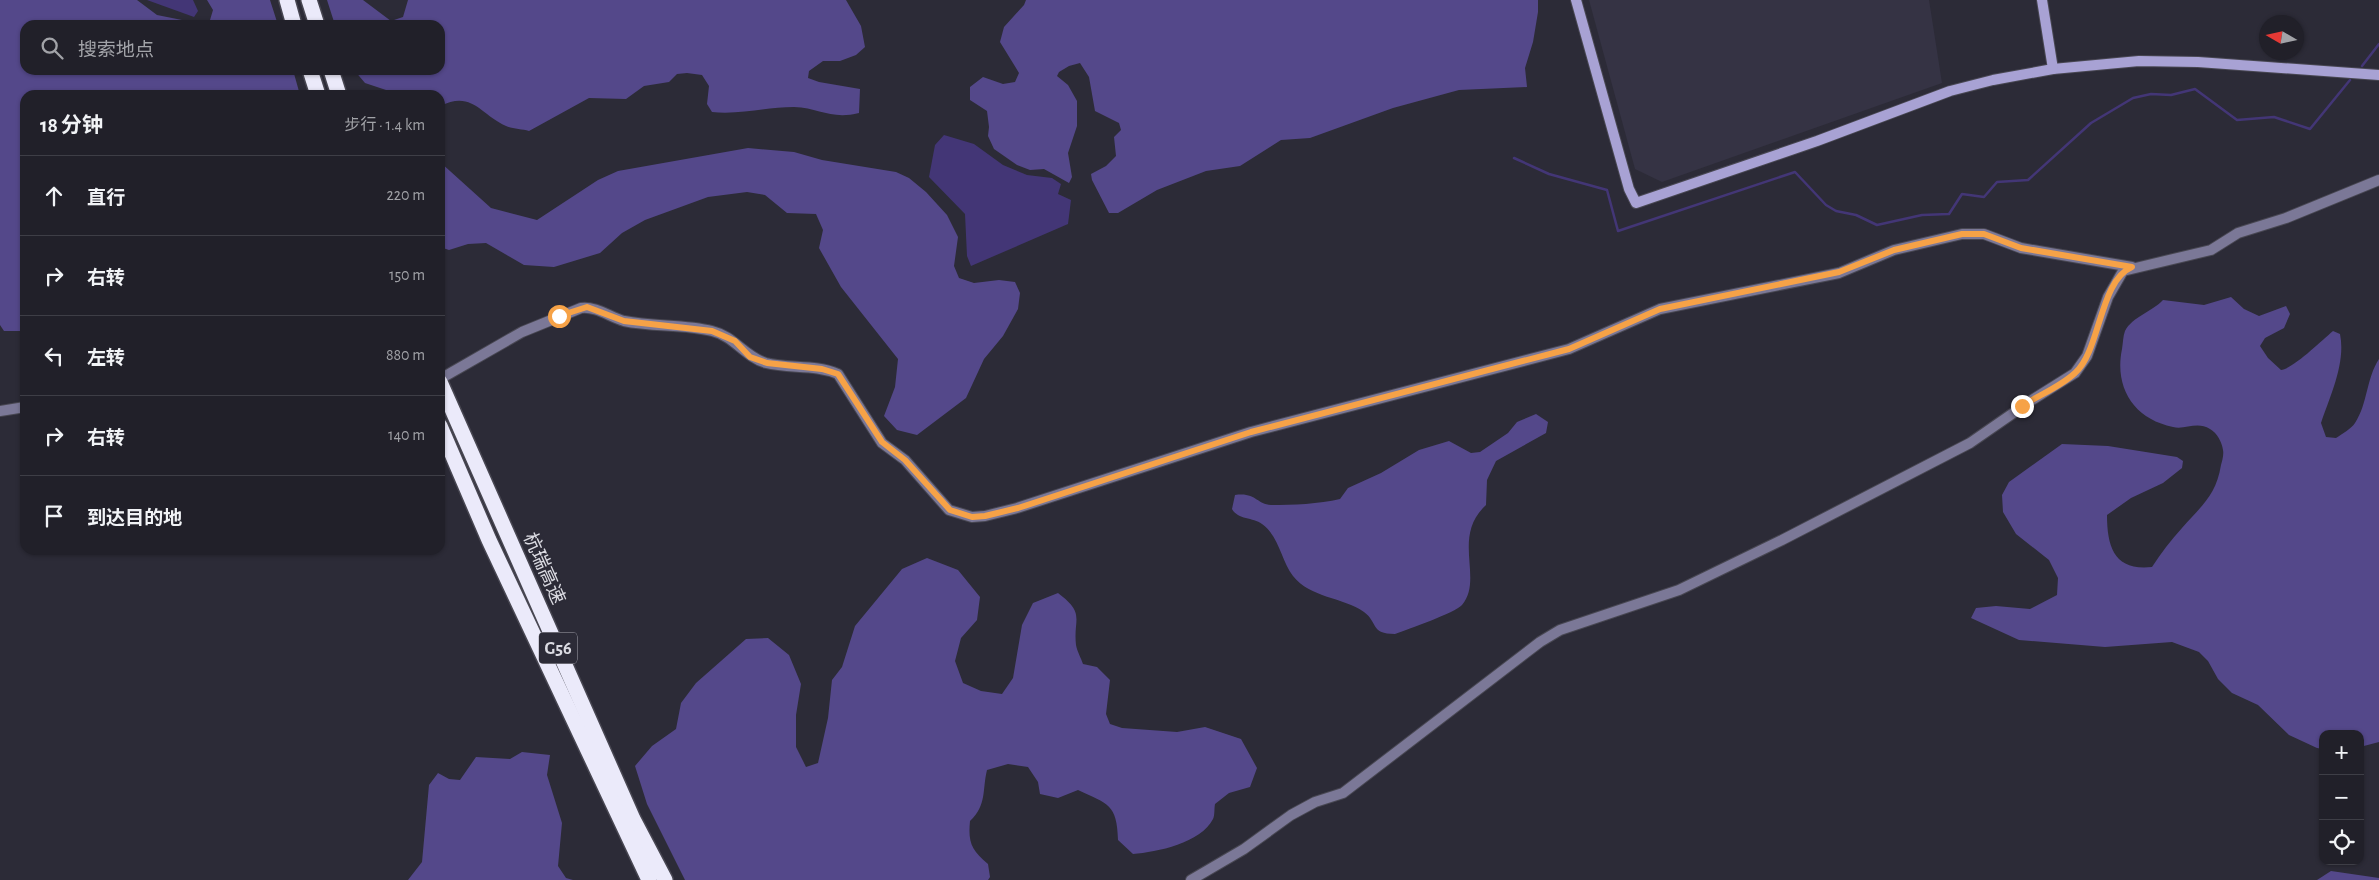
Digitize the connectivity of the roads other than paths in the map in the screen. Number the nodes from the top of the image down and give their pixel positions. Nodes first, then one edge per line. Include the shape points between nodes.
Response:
1 (287, 0) edge
2 (309, 0) edge
3 (1576, 0) edge
4 (2042, 0) edge
5 (293, 20) edge
6 (315, 20) edge
7 (2053, 69) junction
8 (312, 75) edge
9 (333, 75) edge
10 (2379, 75) edge
11 (316, 90) edge
12 (337, 90) edge
13 (2379, 180) edge
14 (2132, 267) junction
15 (445, 377) edge
16 (445, 393) edge
17 (20, 408) edge
18 (0, 411) edge
19 (445, 438) edge
20 (649, 880) edge
21 (665, 880) edge
22 (1191, 880) edge

1 - 5 highway
2 - 6 highway
3 - 7 street via 1629,189 1636,203 1950,91
4 - 7 street
7 - 10 street via 2138,61 2198,62
8 - 11 highway
9 - 12 highway
13 - 14 street via 2286,218 2238,233 2211,250
14 - 15 street via 2029,250 1984,234 1962,234 1894,250 1839,272 1660,309 1569,349 1251,432 1018,508 972,517 958,514 943,504 905,460 882,442 838,374 767,363 750,357 735,341 712,331 624,321 590,308 581,308 522,332
14 - 22 street via 2123,271 2108,297 2087,356 2075,373 1970,443 1679,590 1560,630 1343,793 1315,802 1291,815 1244,849
16 - 21 highway, 杭瑞高速 / G56 via 633,819
17 - 18 street
19 - 20 highway, 杭瑞高速 / G56 via 493,548

